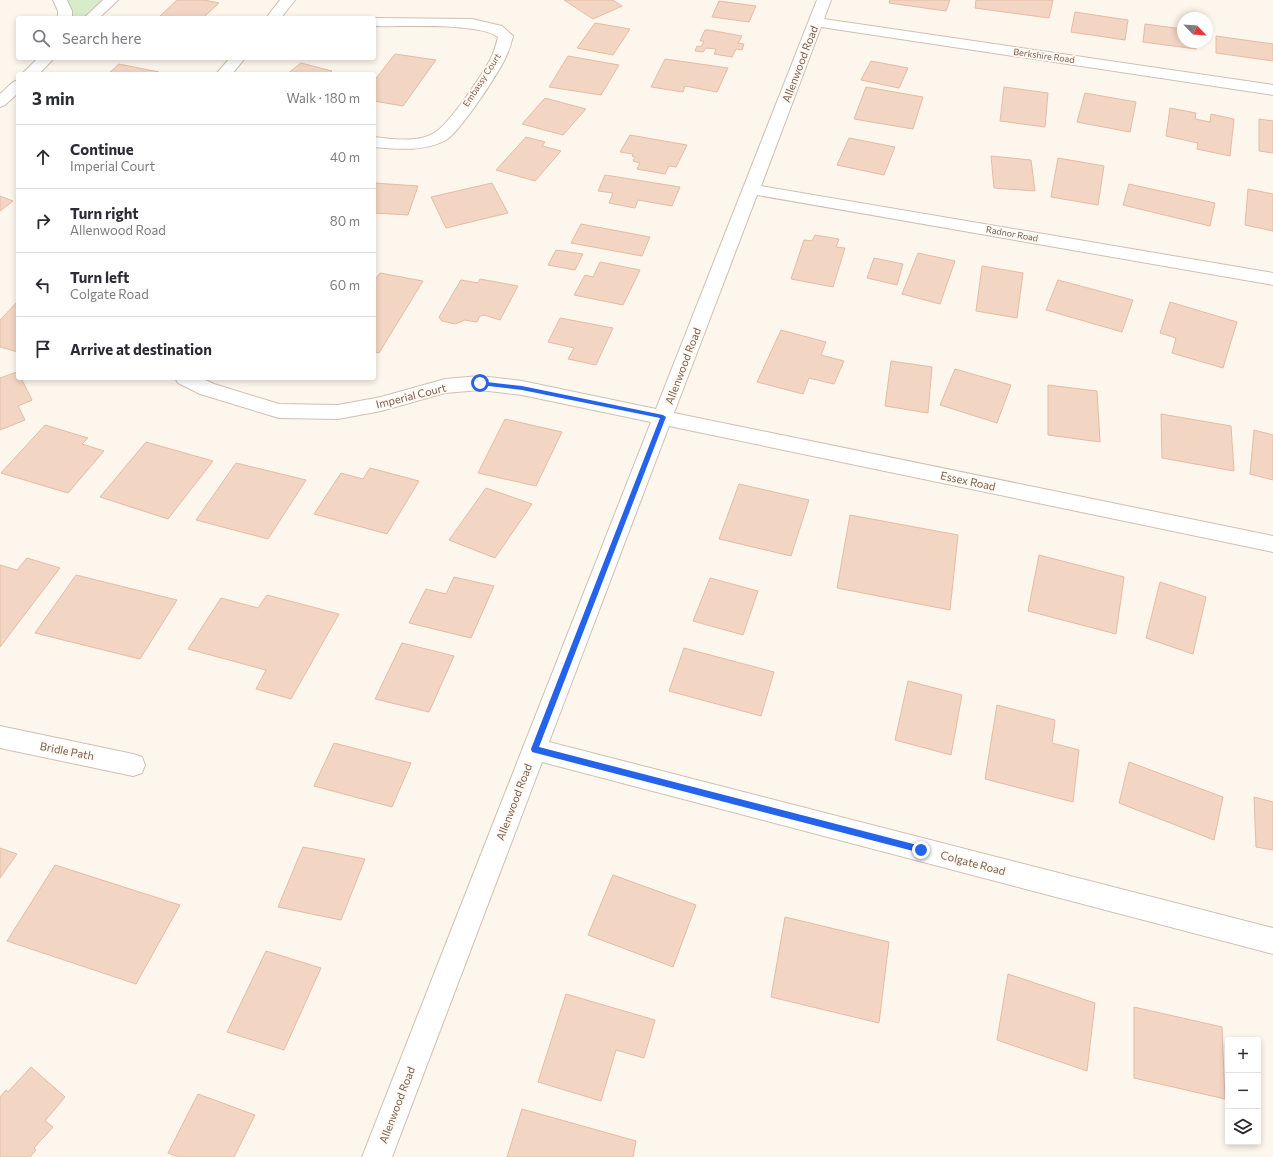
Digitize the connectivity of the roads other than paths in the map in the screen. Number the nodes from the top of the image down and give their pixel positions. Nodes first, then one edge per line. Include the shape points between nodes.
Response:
1 (60, 0) edge
2 (111, 0) edge
3 (288, 0) edge
4 (824, 0) edge
5 (65, 16) edge
6 (93, 16) edge
7 (275, 16) edge
8 (376, 22) edge
9 (816, 22) junction
10 (45, 60) edge
11 (236, 60) edge
12 (32, 72) edge
13 (226, 72) edge
14 (16, 87) edge
15 (1273, 90) edge
16 (0, 102) edge
17 (376, 142) edge
18 (751, 189) junction
19 (1273, 279) edge
20 (189, 380) edge
21 (663, 417) junction
22 (1273, 544) edge
23 (0, 737) edge
24 (534, 749) junction
25 (133, 765) dead end
26 (1273, 941) edge
27 (377, 1157) edge

1 - 5 street
2 - 6 street
3 - 7 street
4 - 9 street, Allenwood Road
8 - 17 street, Embassy Court via 472,23 497,29 506,36 500,55 476,93 443,135 428,141 394,144
9 - 15 street, Berkshire Road
9 - 18 street, Allenwood Road
10 - 12 street
11 - 13 street
14 - 16 street
18 - 19 street, Radnor Road
18 - 21 street, Allenwood Road
20 - 21 street, Imperial Court via 207,389 279,411 338,412 381,404 445,386 480,383 522,388
21 - 22 street, Essex Road
21 - 24 street, Allenwood Road
23 - 25 street, Bridle Path
24 - 26 street, Colgate Road
24 - 27 street, Allenwood Road

